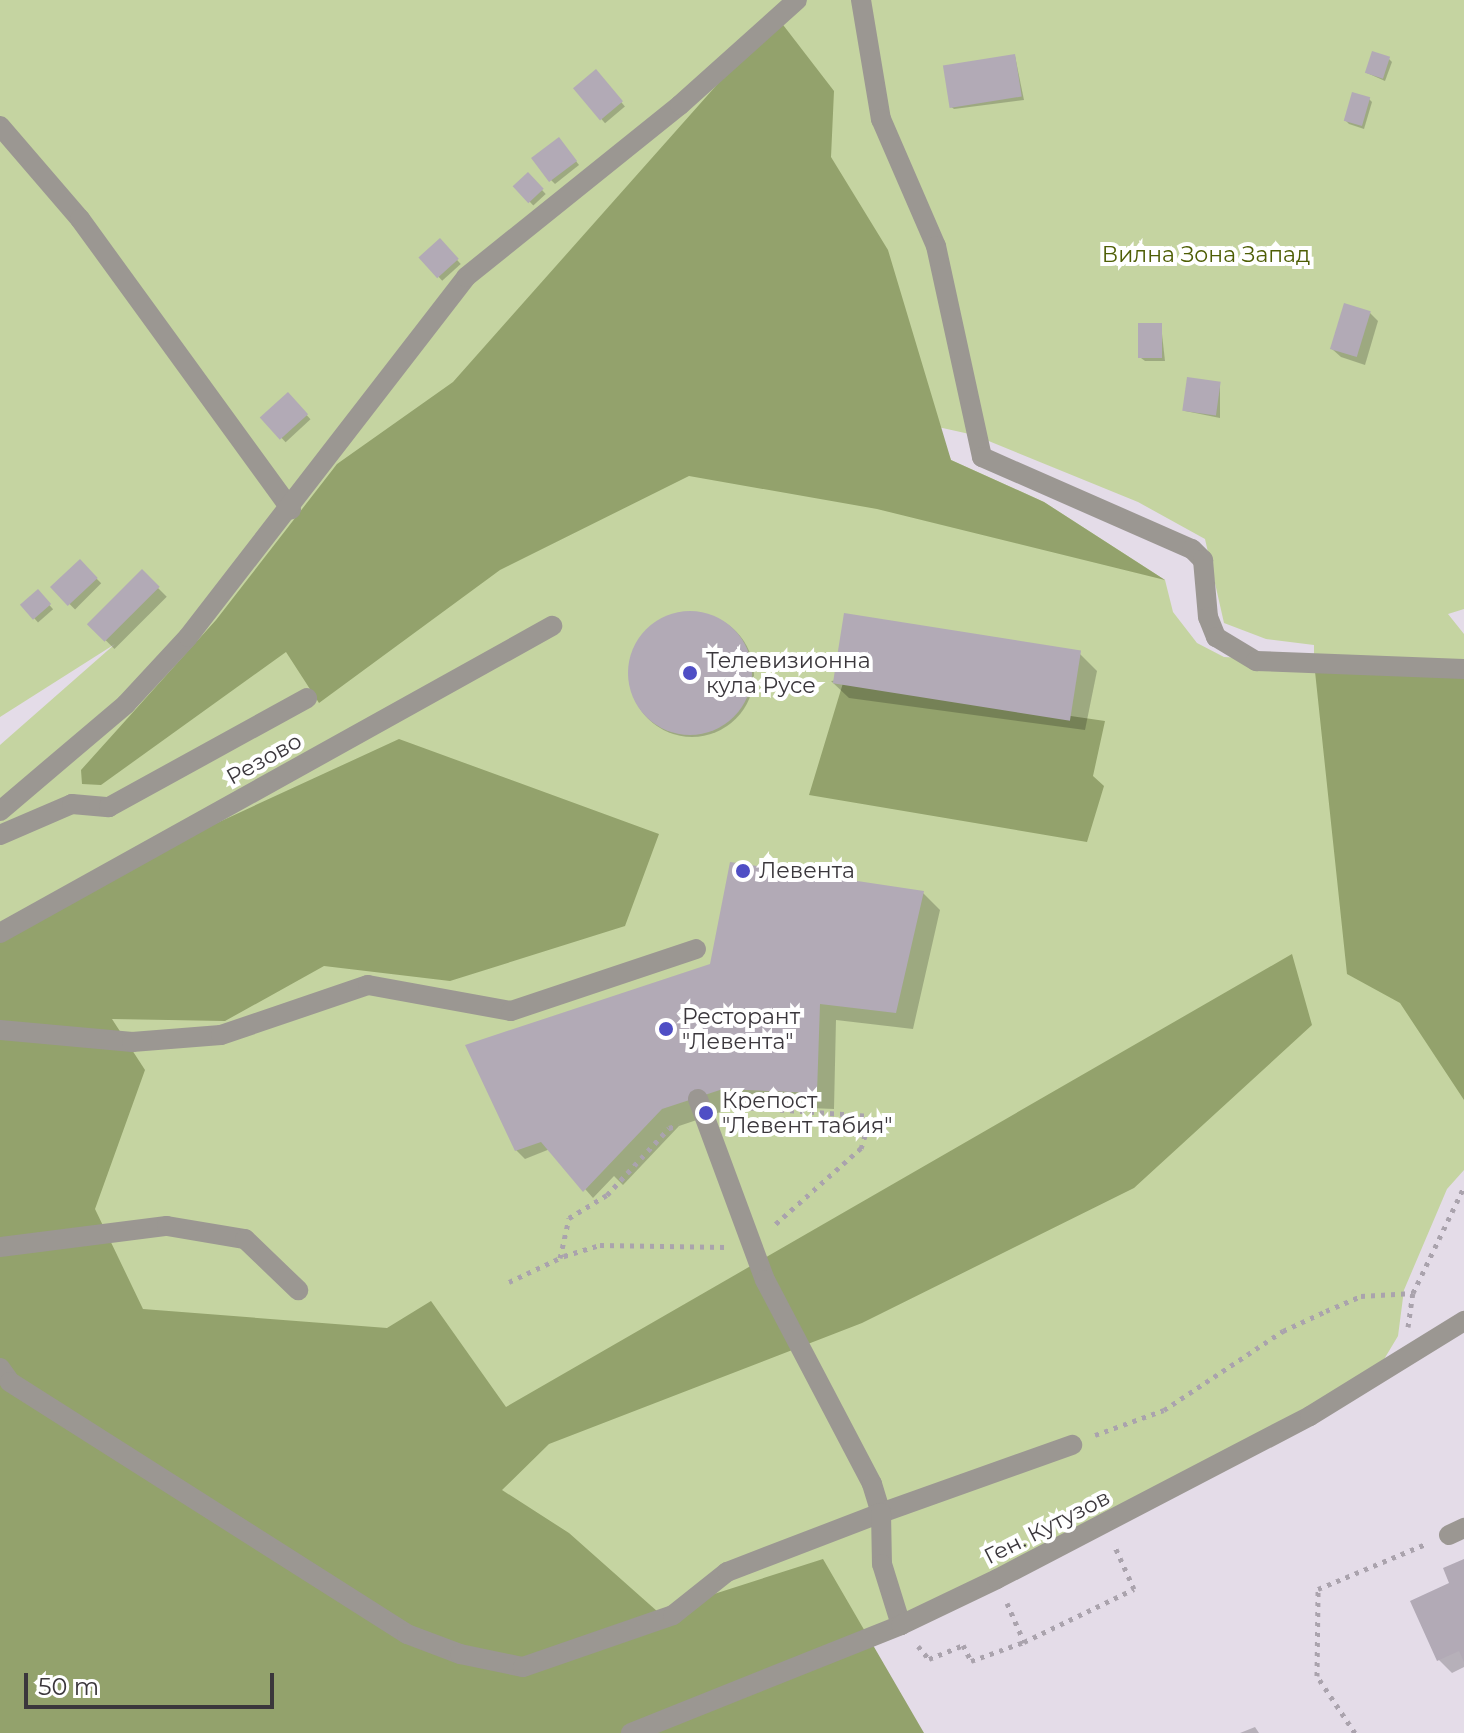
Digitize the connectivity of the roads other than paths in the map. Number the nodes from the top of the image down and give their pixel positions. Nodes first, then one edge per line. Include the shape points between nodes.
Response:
1 (797, 0) edge
2 (861, 0) edge
3 (0, 126) edge
4 (291, 509) junction
5 (552, 626) dead end
6 (1464, 669) edge
7 (307, 698) dead end
8 (0, 811) edge
9 (0, 835) edge
10 (0, 933) edge
11 (696, 949) dead end
12 (0, 1030) edge
13 (701, 1108) road end
14 (0, 1247) edge
15 (298, 1290) dead end
16 (1464, 1321) edge
17 (0, 1368) edge
18 (1072, 1445) road end
19 (881, 1513) junction
20 (901, 1625) junction
21 (631, 1733) edge

1 - 4 street via 680,105 466,277
2 - 6 street via 881,119 936,246 982,457 1192,549 1203,560 1208,617 1216,637 1256,661
3 - 4 street via 80,219
4 - 8 street via 126,704
5 - 10 street, Резово
7 - 9 street via 109,807 72,804
11 - 12 street via 511,1011 368,985 221,1035 132,1042
13 - 19 street via 759,1264 872,1484
14 - 15 street via 167,1226 245,1239
16 - 20 street, Ген. Кутузов via 1407,1360 1105,1524
17 - 19 street via 10,1382 407,1634 502,1664 523,1667 673,1615 727,1572
18 - 19 street
19 - 20 street via 882,1564
20 - 21 street, Ген. Кутузов

